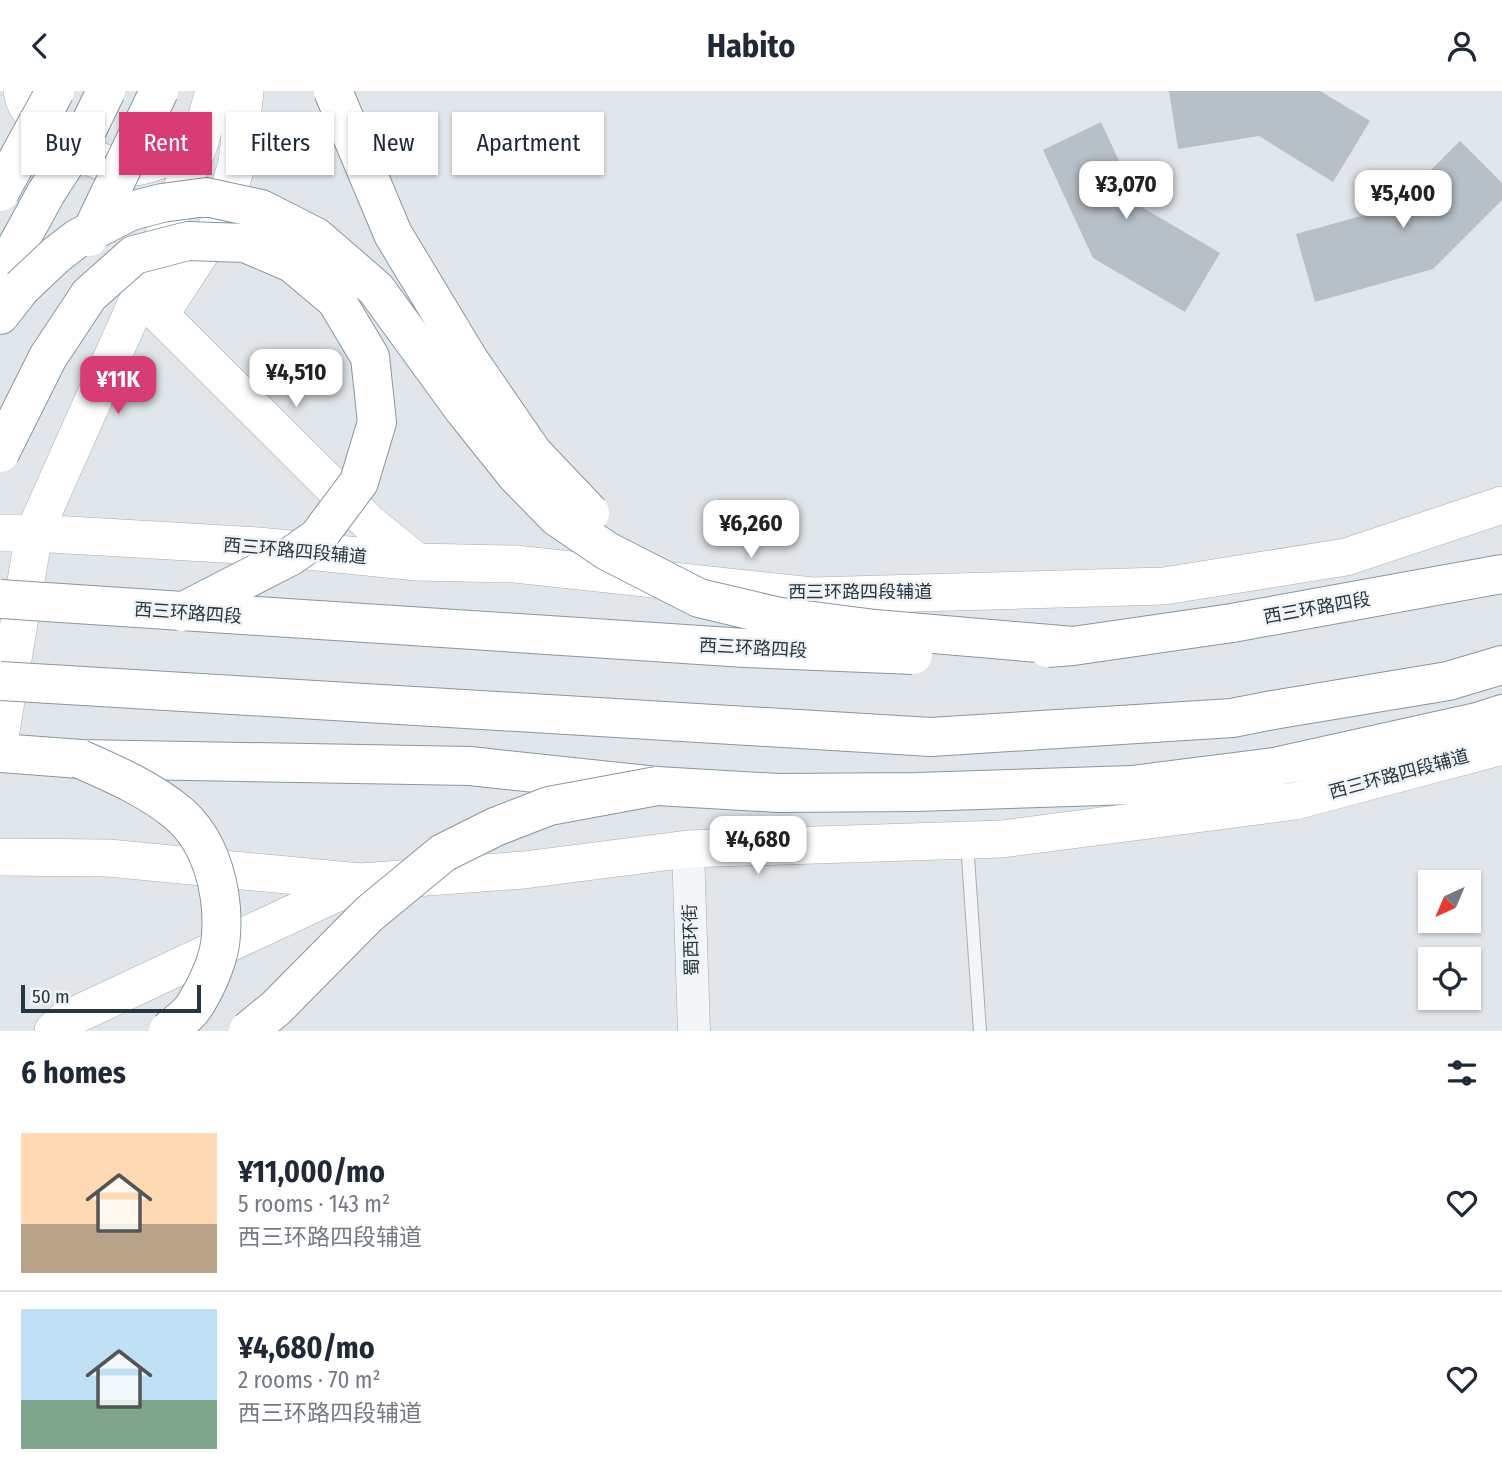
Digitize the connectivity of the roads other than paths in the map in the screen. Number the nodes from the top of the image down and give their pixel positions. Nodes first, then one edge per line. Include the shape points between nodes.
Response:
1 (22, 91) edge
2 (55, 91) edge
3 (106, 91) edge
4 (159, 91) edge
5 (214, 91) edge
6 (245, 91) edge
7 (333, 91) edge
8 (208, 112) edge
9 (119, 167) edge
10 (190, 175) edge
11 (0, 192) edge
12 (0, 277) edge
13 (150, 305) junction
14 (0, 315) edge
15 (0, 451) edge
16 (1502, 505) edge
17 (17, 533) edge
18 (417, 562) junction
19 (1502, 575) edge
20 (699, 598) junction
21 (0, 599) edge
22 (182, 613) junction
23 (1073, 646) junction
24 (1502, 665) edge
25 (0, 681) edge
26 (1502, 714) edge
27 (0, 737) edge
28 (1502, 746) edge
29 (0, 753) edge
30 (80, 759) junction
31 (657, 786) junction
32 (967, 840) junction
33 (688, 849) junction
34 (0, 857) edge
35 (360, 882) junction
36 (53, 1031) edge
37 (168, 1031) edge
38 (248, 1031) edge
39 (694, 1031) edge
40 (980, 1031) edge

1 - 9 main road via 26,105 59,138
2 - 11 highway, bridge
3 - 12 highway, bridge
4 - 15 highway, bridge via 35,352
5 - 8 main road
6 - 13 main road via 237,163 219,224
7 - 20 highway, bridge via 393,234 469,360 533,453 597,520
10 - 13 main road
13 - 17 main road
13 - 18 main road via 370,524
14 - 20 highway, bridge via 56,255 78,238 131,211 206,197 261,209 316,237 376,289 508,464 557,517 607,551
15 - 22 highway, bridge via 48,357 89,295 134,255 188,241 245,243 292,263 336,300 370,357 377,422 359,482 318,537
16 - 18 main road, 西三环路四段辅道 via 1346,557 1164,586 812,596 515,564
17 - 18 main road, 西三环路四段辅道 via 258,546
17 - 27 main road
19 - 23 highway, 西三环路四段, bridge
20 - 23 highway, bridge via 775,616 875,629
21 - 22 highway, 西三环路四段, bridge
22 - 23 highway, 西三环路四段, bridge via 900,656
24 - 25 highway, bridge via 1448,681 1232,717 931,737
26 - 31 highway via 1274,767 1132,785 778,793
28 - 32 main road, 西三环路四段辅道 via 1295,801
29 - 30 highway
30 - 31 highway, bridge via 470,767
30 - 37 highway, bridge via 140,786 180,814 206,848 218,884 222,937 214,968 194,1006
31 - 38 highway, bridge via 549,806 443,853 369,914
32 - 33 main road, 西三环路四段辅道
32 - 40 lane
33 - 35 main road, 西三环路四段辅道 via 524,870
33 - 39 street, 蜀西环街
34 - 35 main road, 西三环路四段辅道 via 108,858
35 - 36 main road via 65,1020

